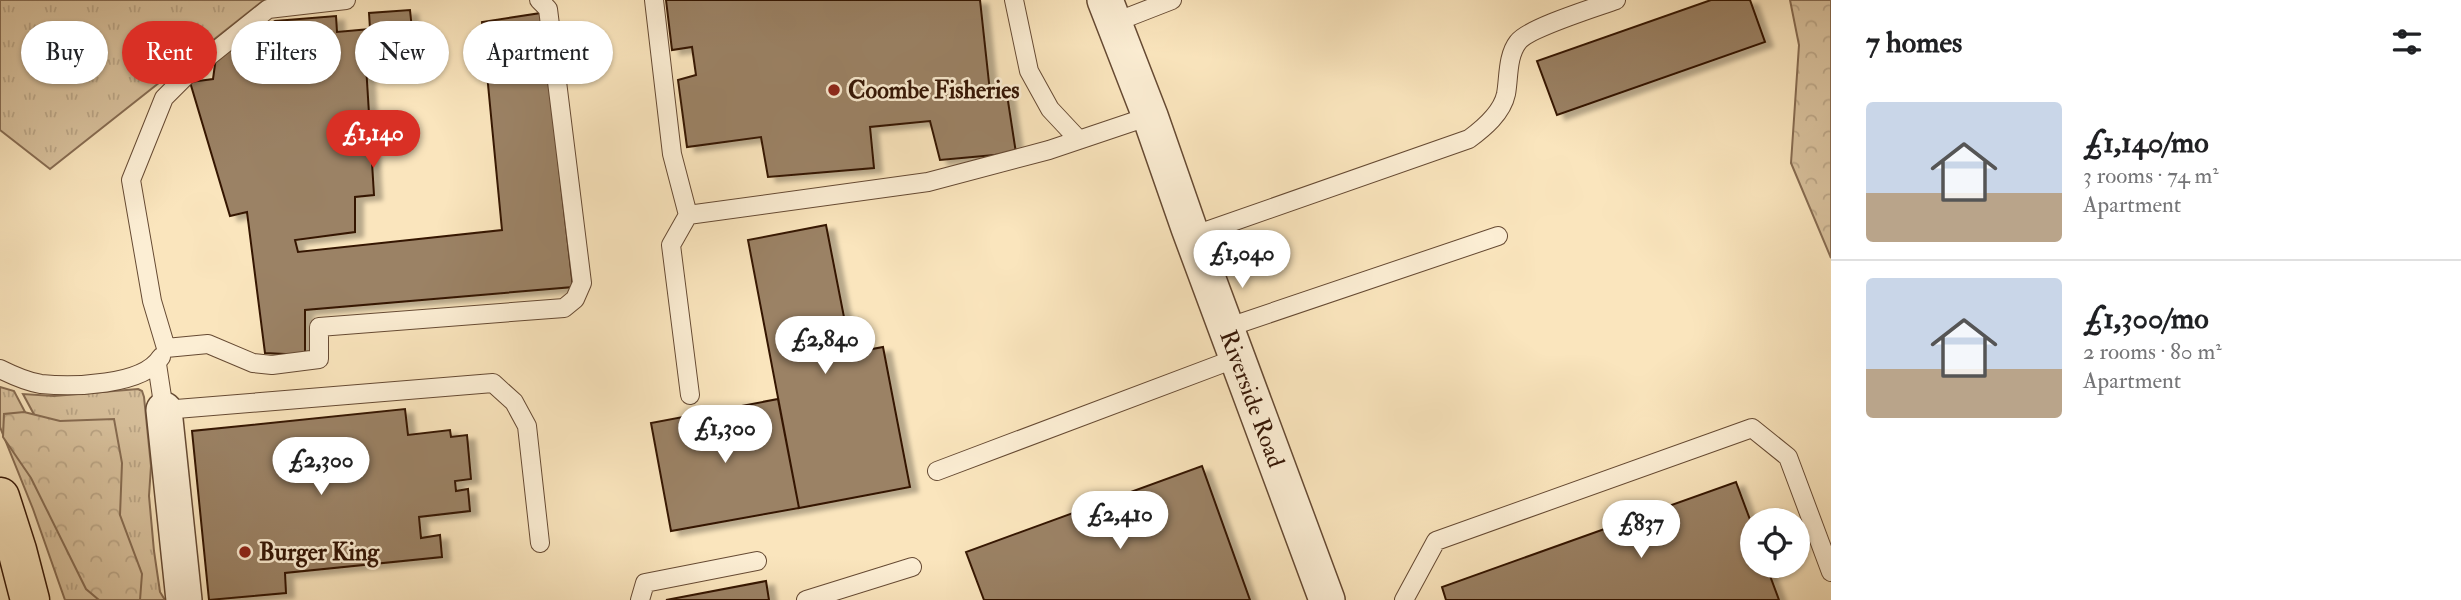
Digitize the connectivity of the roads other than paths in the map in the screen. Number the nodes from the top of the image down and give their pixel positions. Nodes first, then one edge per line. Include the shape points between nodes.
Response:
1 (346, 0) edge
2 (539, 0) edge
3 (654, 0) edge
4 (1014, 0) edge
5 (1172, 0) edge
6 (1616, 0) edge
7 (1109, 12) edge
8 (1150, 116) junction
9 (1079, 140) junction
10 (688, 215) junction
11 (1192, 236) junction
12 (1498, 236) dead end
13 (1232, 343) junction
14 (166, 348) junction
15 (157, 364) junction
16 (0, 369) edge
17 (690, 396) dead end
18 (164, 410) junction
19 (937, 471) dead end
20 (0, 497) edge
21 (540, 543) dead end
22 (757, 561) dead end
23 (912, 566) dead end
24 (1831, 572) edge
25 (30, 600) edge
26 (184, 600) edge
27 (639, 600) edge
28 (806, 600) edge
29 (1326, 600) edge
30 (1404, 600) edge

1 - 14 lane via 268,9 164,98 131,180 152,301
2 - 14 lane via 548,9 582,283 575,299 564,308 319,327 319,359 272,365 253,363 208,344
3 - 10 lane via 672,155
4 - 9 lane via 1029,71 1050,109
5 - 7 lane
6 - 11 lane via 1518,41 1505,97 1490,122 1469,139
7 - 8 street, Riverside Road
8 - 9 lane
8 - 11 street, Riverside Road
9 - 10 lane via 928,182
10 - 17 lane via 670,245
11 - 13 street, Riverside Road
12 - 13 lane
13 - 19 lane
13 - 29 street, Riverside Road
14 - 15 lane
15 - 16 lane via 134,376 94,384 39,384
15 - 18 lane
18 - 21 lane via 493,383 514,401 527,426
18 - 26 street
20 - 25 main road
22 - 27 lane via 645,583
23 - 28 lane
24 - 30 lane via 1788,457 1752,428 1436,541

